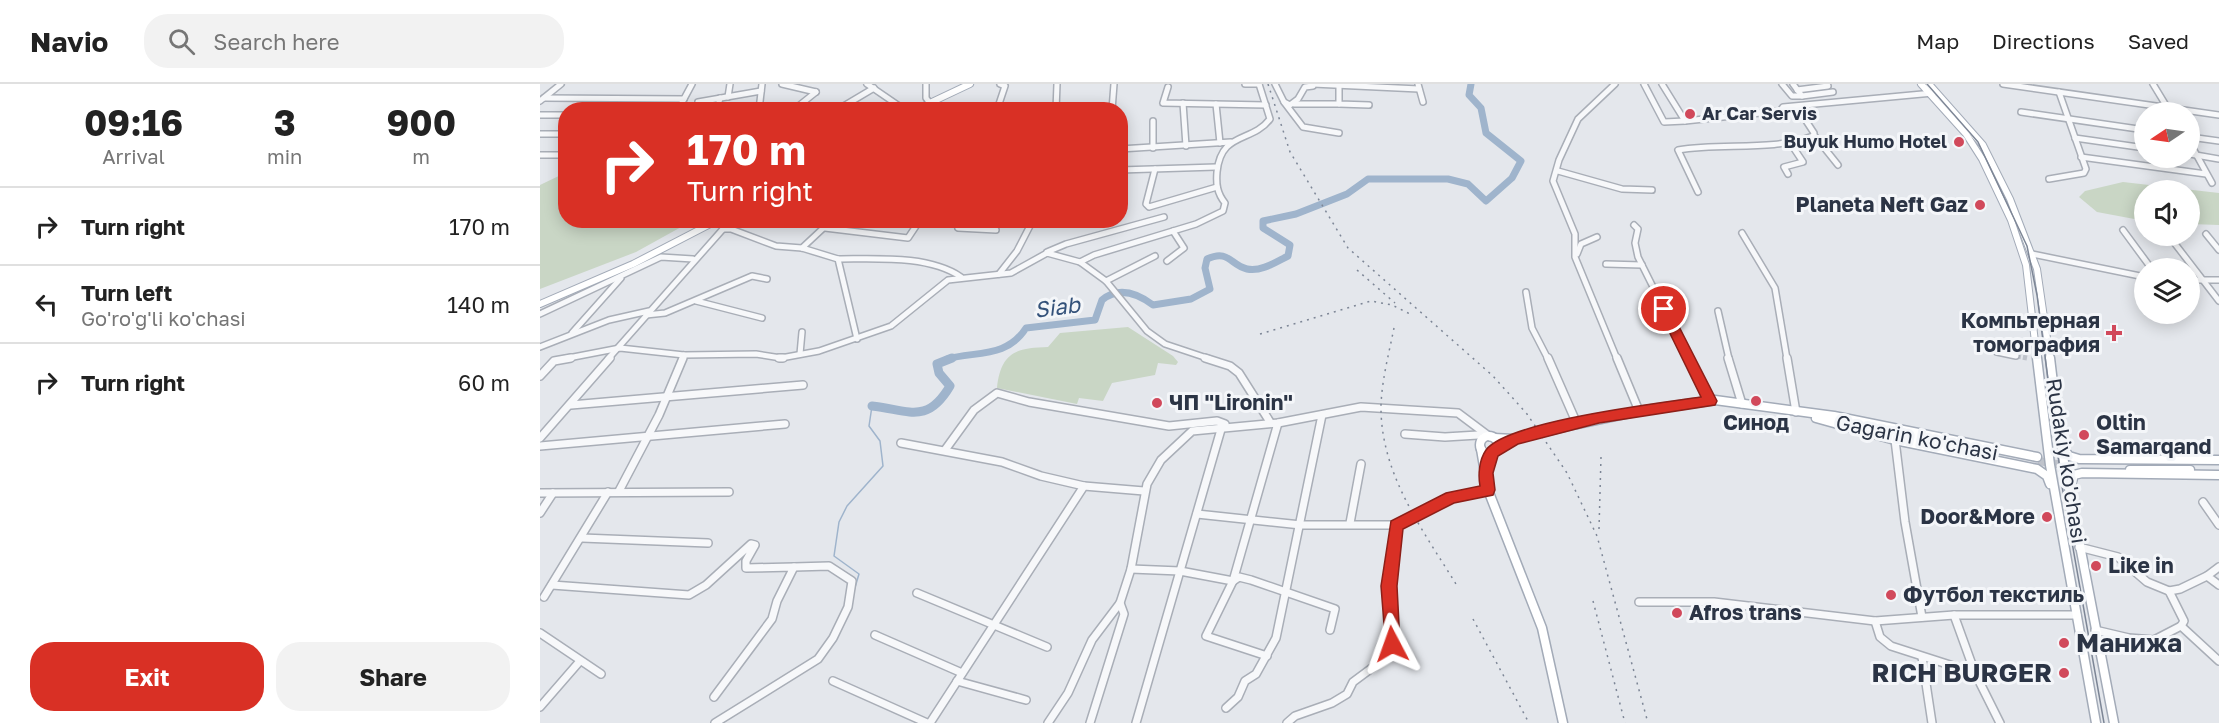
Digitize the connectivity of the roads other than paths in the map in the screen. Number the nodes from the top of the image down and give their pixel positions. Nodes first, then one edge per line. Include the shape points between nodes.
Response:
1 (561, 84) edge
2 (692, 84) edge
3 (730, 84) edge
4 (762, 84) edge
5 (782, 84) edge
6 (867, 84) edge
7 (926, 84) edge
8 (970, 84) edge
9 (1000, 84) edge
10 (1057, 84) edge
11 (1114, 84) edge
12 (1245, 84) edge
13 (1259, 84) edge
14 (1275, 84) edge
15 (1615, 84) edge
16 (1644, 84) edge
17 (1662, 84) edge
18 (1782, 84) edge
19 (1793, 84) edge
20 (1921, 84) edge
21 (1929, 84) edge
22 (2002, 84) edge
23 (2153, 84) edge
24 (1313, 85) edge
25 (1827, 85) edge
26 (2011, 85) edge
27 (1418, 86) edge
28 (1168, 87) dead end
29 (1339, 87) junction
30 (874, 88) junction
31 (540, 90) edge
32 (1797, 90) junction
33 (552, 91) junction
34 (761, 91) junction
35 (1833, 92) junction
36 (2059, 92) junction
37 (1933, 93) junction
38 (1802, 96) junction
39 (728, 97) junction
40 (720, 98) junction
41 (542, 99) edge
42 (684, 99) junction
43 (682, 102) edge
44 (698, 102) dead end
45 (719, 102) edge
46 (760, 102) edge
47 (804, 102) edge
48 (850, 102) edge
49 (894, 102) edge
50 (926, 102) edge
51 (936, 102) edge
52 (1000, 102) edge
53 (1056, 102) edge
54 (1113, 102) edge
55 (1284, 102) junction
56 (1423, 102) dead end
57 (2164, 102) edge
58 (1183, 103) junction
59 (1841, 103) junction
60 (1216, 104) junction
61 (1294, 104) junction
62 (1339, 104) junction
63 (2134, 104) edge
64 (1266, 105) junction
65 (1369, 105) dead end
66 (1793, 106) junction
67 (2021, 112) dead end
68 (2200, 113) edge
69 (540, 115) edge
70 (2219, 115) edge
71 (558, 116) edge
72 (2070, 120) junction
73 (1153, 121) dead end
74 (1685, 122) junction
75 (2134, 129) edge
76 (1340, 133) dead end
77 (540, 134) edge
78 (558, 134) edge
79 (1815, 135) junction
80 (2074, 138) junction
81 (2200, 138) edge
82 (2219, 141) edge
83 (1231, 142) junction
84 (1220, 143) junction
85 (1791, 144) junction
86 (1186, 146) junction
87 (2134, 146) edge
88 (1153, 148) junction
89 (1128, 149) edge
90 (540, 154) edge
91 (558, 155) edge
92 (2200, 156) edge
93 (2081, 157) junction
94 (2219, 159) edge
95 (2200, 160) edge
96 (1838, 165) dead end
97 (1216, 167) junction
98 (1155, 169) junction
99 (1128, 170) edge
100 (1558, 171) junction
101 (1788, 174) dead end
102 (2206, 174) junction
103 (1990, 175) junction
104 (1998, 176) junction
105 (2049, 179) dead end
106 (2212, 183) dead end
107 (1217, 187) junction
108 (1652, 190) dead end
109 (1698, 192) dead end
110 (1164, 217) dead end
111 (1634, 225) dead end
112 (1128, 227) edge
113 (692, 228) edge
114 (703, 228) edge
115 (825, 228) joint
116 (915, 228) edge
117 (958, 228) edge
118 (1029, 228) edge
119 (1124, 228) edge
120 (723, 229) joint
121 (996, 230) dead end
122 (2123, 230) dead end
123 (1173, 231) junction
124 (1742, 233) dead end
125 (2206, 234) dead end
126 (1597, 237) dead end
127 (2177, 246) edge
128 (802, 248) junction
129 (2219, 250) edge
130 (1047, 253) junction
131 (2032, 254) junction
132 (1155, 256) dead end
133 (2144, 258) edge
134 (693, 259) junction
135 (838, 259) junction
136 (1167, 261) dead end
137 (1080, 262) junction
138 (1606, 264) dead end
139 (1642, 265) junction
140 (1583, 273) junction
141 (999, 274) junction
142 (623, 275) junction
143 (2134, 275) edge
144 (961, 277) junction
145 (766, 279) dead end
146 (2203, 280) junction
147 (2219, 280) edge
148 (1107, 283) junction
149 (1526, 292) dead end
150 (540, 299) edge
151 (696, 300) junction
152 (2219, 301) edge
153 (540, 304) edge
154 (1718, 311) dead end
155 (647, 313) junction
156 (540, 314) edge
157 (762, 318) dead end
158 (802, 332) dead end
159 (570, 335) junction
160 (857, 339) junction
161 (540, 347) edge
162 (620, 348) junction
163 (1997, 352) dead end
164 (684, 354) junction
165 (800, 354) junction
166 (2016, 356) tunnel mouth
167 (540, 376) edge
168 (2041, 379) junction
169 (2054, 382) junction
170 (803, 385) dead end
171 (666, 397) junction
172 (1710, 401) junction
173 (1742, 404) junction
174 (571, 405) junction
175 (1639, 411) junction
176 (1796, 412) junction
177 (1322, 415) junction
178 (1815, 416) junction
179 (1274, 422) junction
180 (785, 424) dead end
181 (1577, 424) junction
182 (1231, 425) junction
183 (1222, 426) junction
184 (1475, 426) junction
185 (1405, 434) dead end
186 (648, 435) junction
187 (2047, 437) junction
188 (540, 438) edge
189 (1492, 438) junction
190 (1514, 439) junction
191 (1895, 440) junction
192 (2060, 441) junction
193 (1479, 442) junction
194 (901, 443) dead end
195 (540, 446) edge
196 (945, 450) junction
197 (1495, 450) junction
198 (2037, 459) tunnel mouth
199 (2219, 460) edge
200 (1360, 464) dead end
201 (2073, 465) tunnel mouth
202 (2219, 468) edge
203 (1485, 473) junction
204 (2219, 475) edge
205 (1084, 486) junction
206 (1488, 490) junction
207 (619, 491) junction
208 (1144, 491) junction
209 (608, 492) junction
210 (729, 492) dead end
211 (2069, 492) junction
212 (540, 493) edge
213 (553, 493) junction
214 (2056, 499) junction
215 (2203, 502) dead end
216 (540, 513) edge
217 (1197, 514) junction
218 (1250, 520) junction
219 (2060, 520) junction
220 (1350, 523) junction
221 (2075, 524) junction
222 (1301, 525) junction
223 (2219, 525) edge
224 (1396, 526) junction
225 (582, 538) junction
226 (708, 543) dead end
227 (2079, 547) junction
228 (794, 567) junction
229 (2219, 567) edge
230 (1131, 570) junction
231 (1180, 572) junction
232 (2207, 576) junction
233 (1233, 581) junction
234 (552, 585) junction
235 (2219, 585) edge
236 (1286, 591) junction
237 (2169, 591) junction
238 (917, 593) dead end
239 (544, 597) dead end
240 (1639, 602) dead end
241 (1120, 603) junction
242 (1954, 615) junction
243 (2078, 615) junction
244 (1922, 616) junction
245 (1875, 621) junction
246 (993, 626) junction
247 (2181, 626) junction
248 (1330, 630) dead end
249 (2096, 630) junction
250 (540, 633) edge
251 (875, 634) dead end
252 (1047, 647) dead end
253 (1267, 656) junction
254 (1922, 657) junction
255 (580, 661) junction
256 (2219, 661) edge
257 (962, 673) junction
258 (1976, 673) junction
259 (601, 674) dead end
260 (833, 681) dead end
261 (957, 681) junction
262 (714, 697) dead end
263 (1026, 700) dead end
264 (540, 707) edge
265 (1226, 708) dead end
266 (715, 723) edge
267 (928, 723) edge
268 (1048, 723) edge
269 (1090, 723) edge
270 (1136, 723) edge
271 (1287, 723) edge
272 (1563, 723) edge
273 (1932, 723) edge
274 (2000, 723) edge
275 (2096, 723) edge
276 (2114, 723) edge

1 - 33 street
2 - 42 street
3 - 39 street
4 - 34 street
5 - 47 street via 816,92
6 - 30 street
7 - 50 street
8 - 51 main road
9 - 52 street via 1005,86
10 - 53 street
11 - 54 street
12 - 13 street
13 - 64 street
14 - 55 street
15 - 100 street via 1578,120 1559,160
16 - 74 street via 1664,122
17 - 74 street
18 - 38 street via 1792,96
19 - 32 street
20 - 37 main road, Rudakiy ko'chasi
21 - 37 main road, Rudakiy ko'chasi
22 - 26 street
23 - 57 street
24 - 29 street
24 - 61 street via 1305,87
25 - 32 street
25 - 35 street
26 - 36 street
27 - 29 street
27 - 56 street
28 - 58 street via 1164,103
29 - 62 street
30 - 48 street
30 - 49 street
31 - 33 street
32 - 38 street
33 - 41 street
34 - 39 street
34 - 46 street
35 - 38 street
35 - 59 street
36 - 63 street
36 - 72 street
37 - 59 street
37 - 103 main road, Rudakiy ko'chasi via 1970,140
37 - 104 main road, Rudakiy ko'chasi via 1976,134
39 - 40 street
40 - 44 street
40 - 45 street
41 - 42 street
42 - 43 street
55 - 61 street
55 - 76 street via 1303,127
58 - 60 street
58 - 86 street
59 - 66 street
60 - 64 street
60 - 84 street
61 - 62 street
62 - 65 street
64 - 83 street via 1269,123
66 - 74 street
66 - 79 street
67 - 72 street
68 - 70 street
69 - 71 street
72 - 75 street
72 - 80 street
73 - 88 street
77 - 78 street
79 - 85 street
79 - 96 street
80 - 87 street
80 - 93 street
81 - 82 street
83 - 84 street
83 - 97 street
84 - 86 street
85 - 101 street via 1803,162 1784,167
85 - 109 street via 1678,150
86 - 88 street
88 - 89 street
90 - 91 street
92 - 94 street
93 - 102 street
93 - 105 street via 2084,172
95 - 102 street
97 - 98 street
97 - 107 street
98 - 99 street
98 - 107 street via 1146,204 1149,207
100 - 108 street via 1622,189
100 - 140 street via 1553,181 1575,234 1575,257
102 - 106 street
103 - 104 main road
103 - 168 main road, Rudakiy ko'chasi via 2026,265
104 - 131 main road, Rudakiy ko'chasi
107 - 123 street via 1217,194 1225,203 1223,211
110 - 112 street
111 - 139 street via 1638,229 1635,243
113 - 150 main road
114 - 153 main road via 633,264
115 - 116 street via 908,238
115 - 128 street
117 - 121 street
118 - 141 street
119 - 130 street
120 - 128 street via 776,246
120 - 134 street
122 - 133 street
123 - 136 street via 1184,248
123 - 137 street
124 - 176 street via 1775,288
125 - 129 street
126 - 140 street via 1577,249
127 - 146 street
128 - 135 street
130 - 137 street
130 - 141 street via 1017,271
131 - 143 street
131 - 169 main road, Rudakiy ko'chasi via 2043,297
132 - 148 street
134 - 142 street via 661,257
134 - 155 street
135 - 144 street via 912,263 950,270
135 - 160 street
137 - 148 street
138 - 139 street
139 - 172 street
140 - 175 street
141 - 144 street
142 - 156 street
142 - 159 street
144 - 160 street via 948,280 891,326
145 - 151 street via 752,276
146 - 147 street
146 - 152 street
148 - 179 street via 1147,331 1165,344 1230,366 1239,373
149 - 181 street via 1532,328
151 - 155 street via 660,315
151 - 157 street
154 - 173 street
155 - 159 street via 609,320
155 - 162 street
158 - 165 street
159 - 161 street
160 - 165 street
162 - 164 street
162 - 167 street via 554,361
162 - 174 street
163 - 166 street
164 - 165 street via 782,358
164 - 171 street
168 - 169 main road
168 - 187 main road, Rudakiy ko'chasi
169 - 192 main road, Rudakiy ko'chasi
170 - 171 street
171 - 174 street
171 - 186 street
172 - 173 main road, Gagarin ko'chasi
172 - 175 main road, Gagarin ko'chasi
173 - 176 main road, Gagarin ko'chasi
174 - 188 street
175 - 181 main road, Gagarin ko'chasi
176 - 178 main road, Gagarin ko'chasi
177 - 179 street
177 - 184 street via 1361,406 1399,408 1458,414
177 - 222 street
178 - 187 main road via 1848,416 2034,452 2044,449
178 - 191 main road
178 - 198 main road, Gagarin ko'chasi
179 - 182 street
179 - 218 street
180 - 186 street
181 - 190 main road, Gagarin ko'chasi, bridge
182 - 183 street
182 - 196 street via 1217,421 1169,426 997,393 972,412
183 - 208 street via 1192,431 1161,460
183 - 217 street
184 - 189 street
184 - 193 street
185 - 193 street
186 - 195 street
186 - 207 street
187 - 214 main road, Rudakiy ko'chasi
189 - 190 main road
189 - 193 main road
189 - 197 main road
190 - 197 main road
191 - 214 main road via 2041,471
191 - 244 street
192 - 199 main road via 2067,453 2079,459
192 - 211 main road, Rudakiy ko'chasi
193 - 197 main road
193 - 203 main road
194 - 196 street
196 - 205 street
197 - 203 main road
200 - 220 street
201 - 202 main road
203 - 206 main road
204 - 211 main road via 2079,473 2073,477
205 - 208 street
205 - 246 street
206 - 224 street via 1451,498
206 - 272 main road via 1542,628
207 - 209 street
207 - 210 street
208 - 230 street
209 - 213 street
209 - 225 street
211 - 221 main road, Rudakiy ko'chasi
212 - 213 street
213 - 216 street
214 - 219 main road, Rudakiy ko'chasi
215 - 223 street
217 - 218 street
217 - 231 street
218 - 222 street
218 - 233 street
219 - 221 main road
219 - 243 main road, Rudakiy ko'chasi
220 - 222 street
220 - 224 street
221 - 227 main road, Rudakiy ko'chasi
222 - 236 street
224 - 271 street via 1389,586 1392,644 1388,656 1353,682 1347,694
225 - 226 street
225 - 234 street
227 - 237 street via 2118,557 2147,582
227 - 249 main road, Rudakiy ko'chasi
228 - 234 street via 746,568 755,545 752,544 689,595
228 - 262 street via 772,619
228 - 266 street via 829,566 852,581 848,607 818,659
229 - 232 street
230 - 231 street
230 - 241 street
231 - 233 street
231 - 270 street
232 - 235 street
232 - 237 street
233 - 236 street via 1239,577
233 - 253 street via 1206,636
234 - 239 street
236 - 248 street via 1335,609
236 - 253 street via 1276,638
237 - 247 street via 2184,621
238 - 246 street
240 - 245 street via 1714,602
241 - 268 street via 1092,640 1068,693
241 - 269 street via 1124,614
242 - 243 street
242 - 244 street
242 - 258 street
243 - 275 main road, Rudakiy ko'chasi via 2087,688
244 - 245 street
245 - 254 street via 1880,637 1891,646
246 - 252 street
246 - 257 street
247 - 249 street via 2154,640
247 - 256 street
249 - 276 main road, Rudakiy ko'chasi
250 - 255 street
251 - 257 street
253 - 265 street
254 - 258 street
254 - 273 street
255 - 259 street
255 - 264 street
257 - 261 street
258 - 274 street
260 - 267 street
261 - 263 street
261 - 267 street

